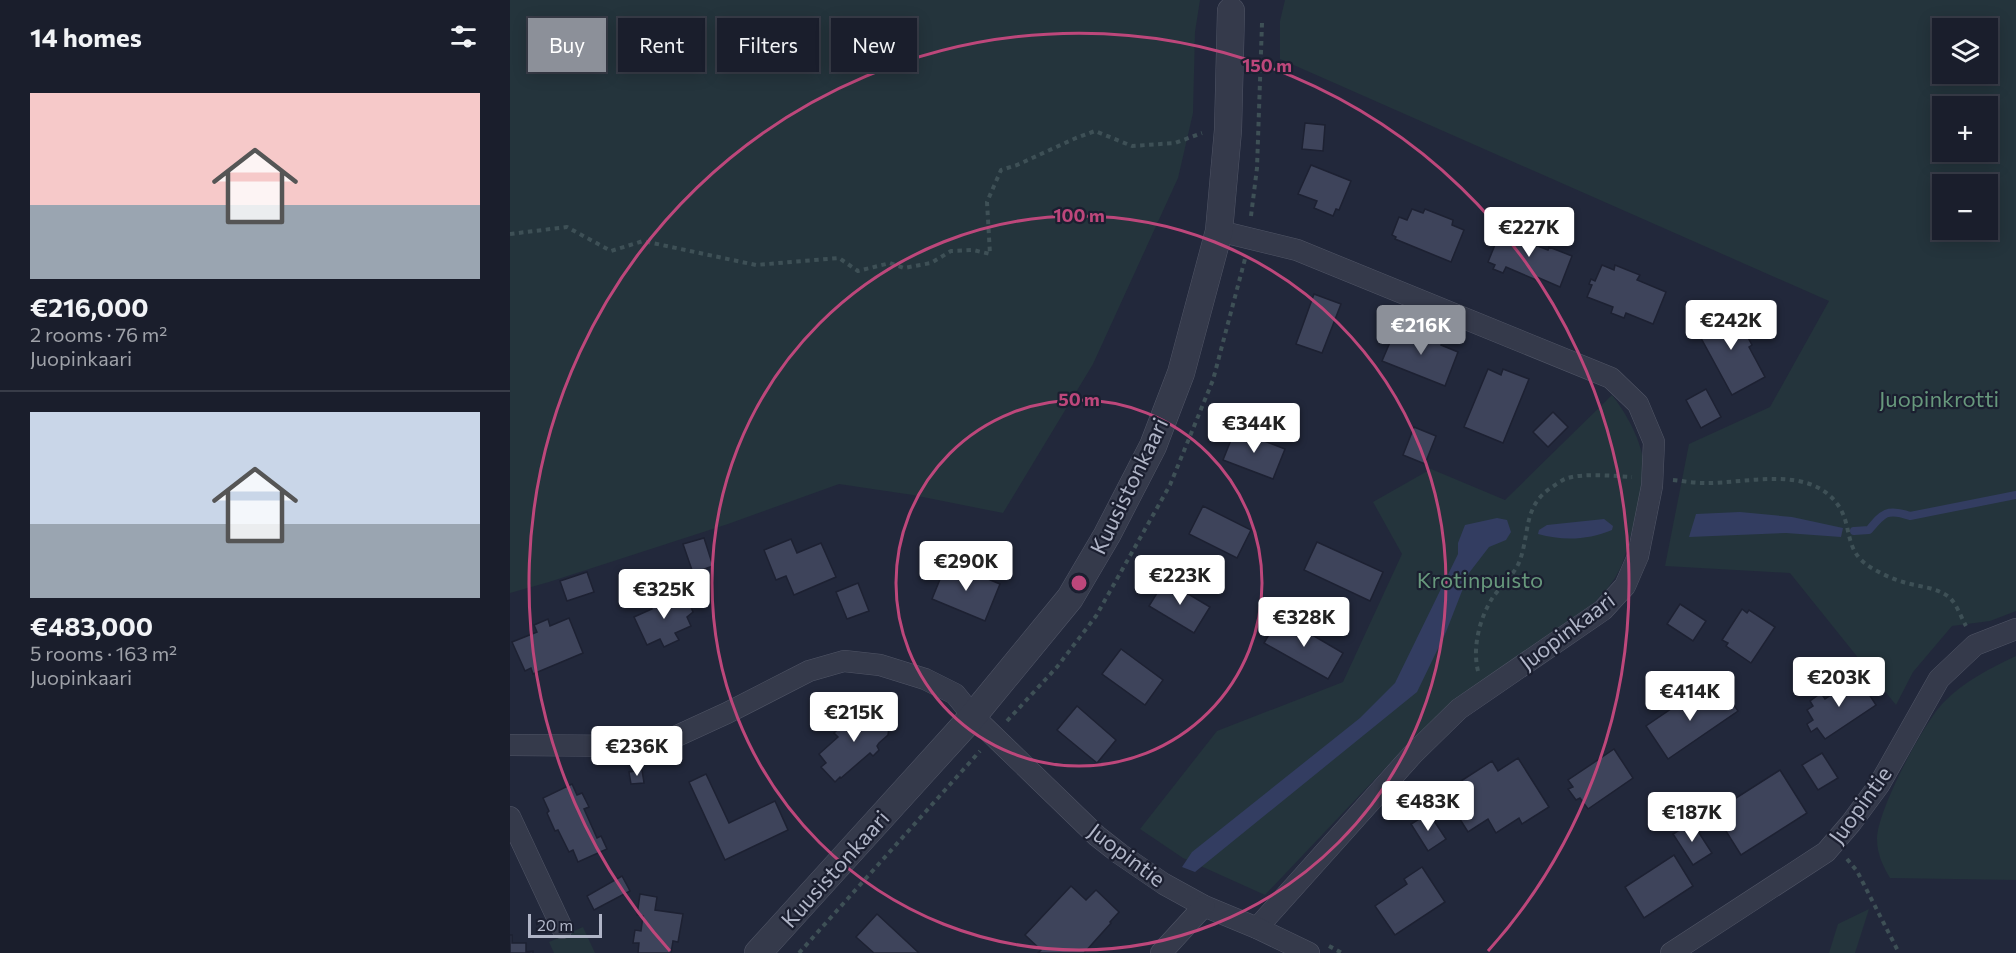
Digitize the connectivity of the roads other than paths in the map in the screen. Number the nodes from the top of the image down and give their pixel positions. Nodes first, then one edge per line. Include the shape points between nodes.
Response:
1 (1231, 11) dead end
2 (1219, 231) junction
3 (2016, 629) edge
4 (973, 716) junction
5 (510, 745) edge
6 (510, 817) edge
7 (1204, 906) junction
8 (562, 928) dead end
9 (1257, 928) junction
10 (1313, 947) edge
11 (758, 953) edge
12 (1161, 953) edge
13 (1671, 953) edge

1 - 2 street, Kuusistonkaari via 1228,130
2 - 4 street, Kuusistonkaari via 1181,373 1153,446 1070,598
2 - 9 street, Juopinkaari via 1297,250 1611,378 1638,404 1654,442 1653,478 1638,556 1625,586 1603,610 1459,710 1413,754
3 - 13 street, Juopintie via 1975,645 1939,679 1879,784 1826,852
4 - 5 street, Juopintie via 955,694 925,680 880,665 844,661 809,671 666,741 633,746
4 - 7 street, Juopintie via 1097,836 1164,884
4 - 11 street, Kuusistonkaari
6 - 8 street
7 - 9 street, Juopintie
7 - 12 street
9 - 10 street, Juopintie

